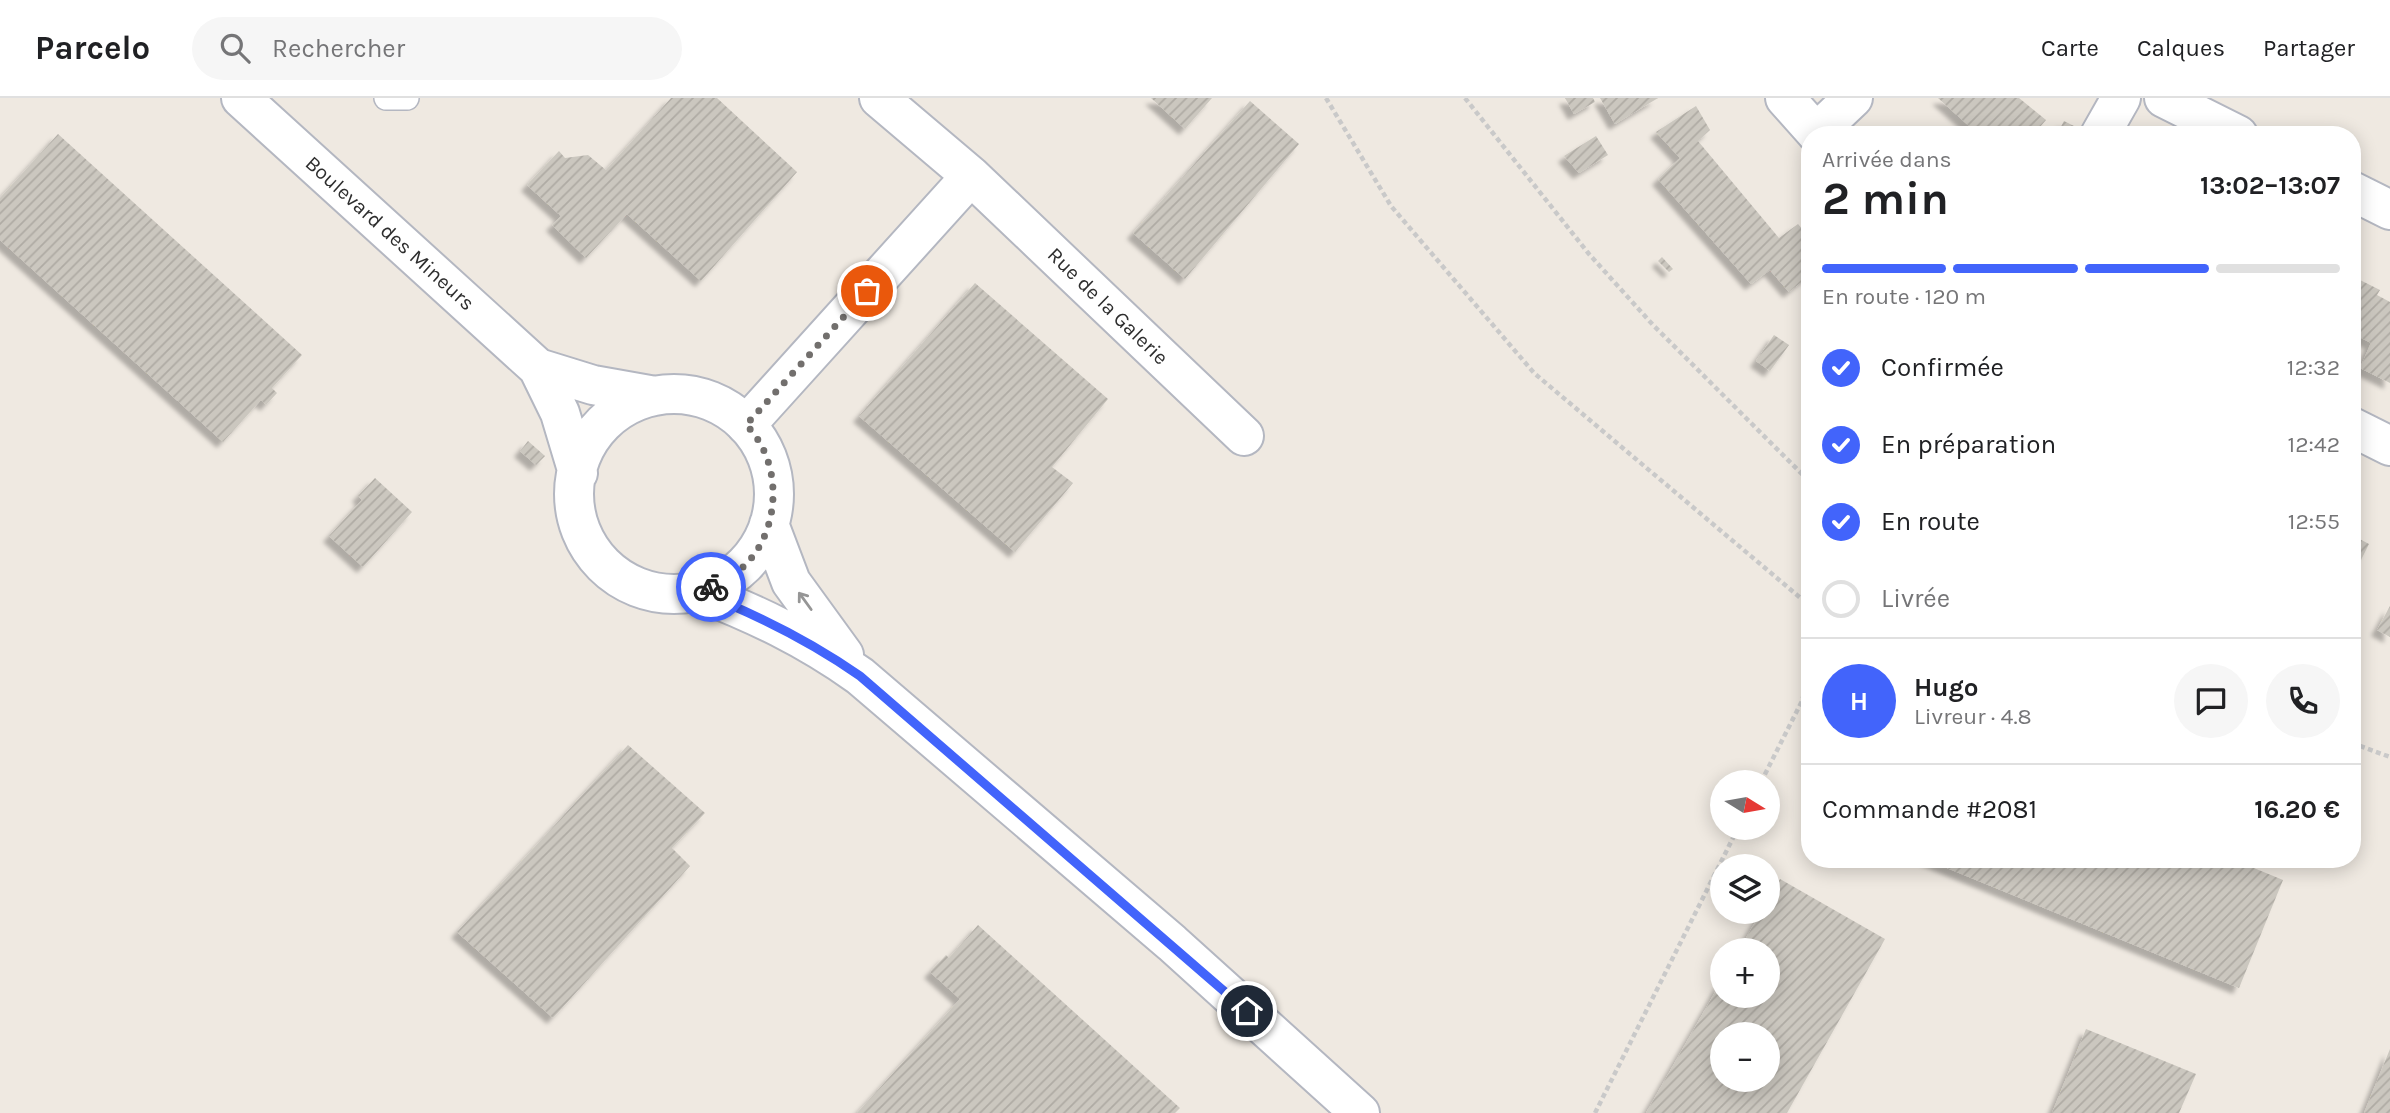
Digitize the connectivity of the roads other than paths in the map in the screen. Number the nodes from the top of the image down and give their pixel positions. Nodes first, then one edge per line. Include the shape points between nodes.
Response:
1 (242, 98) edge
2 (386, 98) edge
3 (407, 98) edge
4 (879, 98) edge
5 (1785, 98) edge
6 (1853, 98) edge
7 (2121, 98) edge
8 (2165, 98) edge
9 (1810, 126) edge
10 (1825, 126) edge
11 (2106, 126) edge
12 (2220, 126) edge
13 (971, 176) junction
14 (2361, 196) edge
15 (2390, 211) edge
16 (538, 368) junction
17 (660, 397) junction
18 (746, 425) junction
19 (2361, 432) edge
20 (1244, 436) dead end
21 (2390, 446) edge
22 (578, 473) junction
23 (769, 524) junction
24 (694, 590) junction
25 (860, 676) junction
26 (1360, 1113) edge

1 - 16 street, Boulevard des Mineurs
2 - 3 lane
4 - 13 street, Rue de la Galerie
5 - 9 street
6 - 10 street
7 - 11 street
8 - 12 street
13 - 18 street
13 - 20 street, Rue de la Galerie
14 - 15 street
16 - 17 street, Boulevard des Mineurs via 593,385
16 - 22 street, Boulevard des Mineurs via 560,414
17 - 18 street via 678,393 713,400
17 - 22 street via 628,403 608,418 585,444
18 - 23 street via 769,462 774,497
19 - 21 street
22 - 24 street via 573,494 581,534 614,575 657,594
23 - 24 street via 742,568 709,589
25 -> 23 street via 791,582
24 - 25 street via 811,642
25 - 26 street via 1172,943

